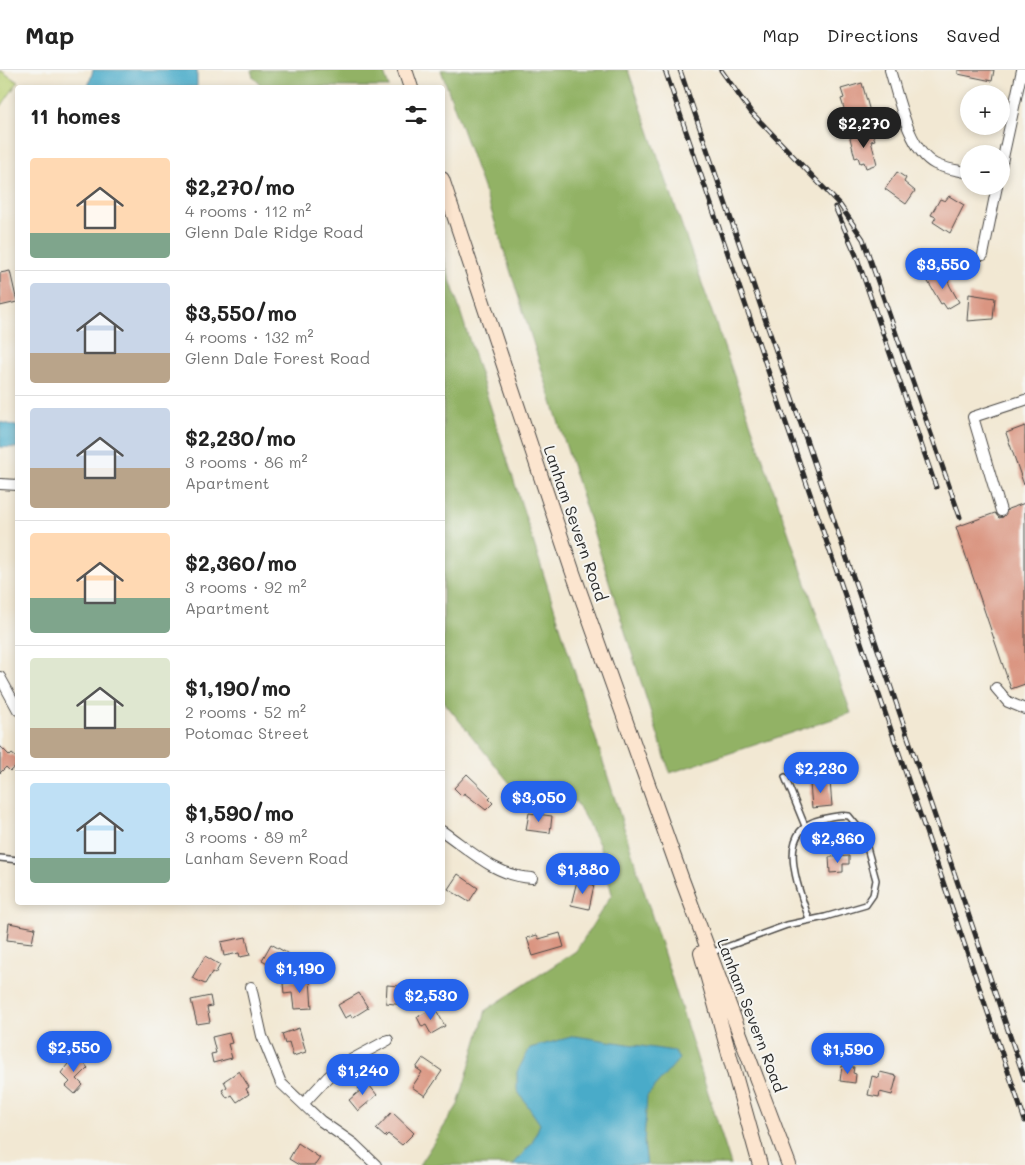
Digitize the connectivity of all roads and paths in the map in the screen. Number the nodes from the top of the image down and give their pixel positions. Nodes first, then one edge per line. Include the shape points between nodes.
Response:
1 (406, 70) edge
2 (890, 70) edge
3 (1022, 70) edge
4 (410, 85) edge
5 (1006, 145) edge
6 (960, 171) edge
7 (445, 188) edge
8 (995, 195) edge
9 (983, 255) dead end
10 (1025, 400) edge
11 (0, 484) edge
12 (15, 485) edge
13 (1001, 511) dead end
14 (0, 677) edge
15 (996, 688) dead end
16 (15, 704) edge
17 (1025, 710) edge
18 (785, 777) dead end
19 (805, 826) junction
20 (445, 833) edge
21 (0, 858) edge
22 (15, 860) edge
23 (681, 877) junction
24 (532, 878) dead end
25 (809, 920) junction
26 (710, 953) junction
27 (251, 987) dead end
28 (388, 1040) dead end
29 (304, 1104) junction
30 (376, 1165) edge
31 (760, 1165) edge
32 (789, 1165) edge

1 - 4 main road
2 - 6 street via 920,151 934,164
3 - 5 street
7 - 23 main road, Lanham Severn Road via 572,570
8 - 9 street
10 - 13 street via 973,417
11 - 12 street
14 - 16 street
15 - 17 street via 1008,702
18 - 19 lane
19 - 25 lane via 797,838 793,858
19 - 25 lane via 819,819 843,814 849,816 863,833 876,880 873,895 866,905
20 - 24 street via 506,874
21 - 22 lane
23 - 26 main road, Lanham Severn Road
23 - 31 main road, Lanham Severn Road
25 - 26 lane
26 - 32 main road, Lanham Severn Road
27 - 29 street via 262,1036 281,1082
28 - 29 street via 347,1062
29 - 30 street

